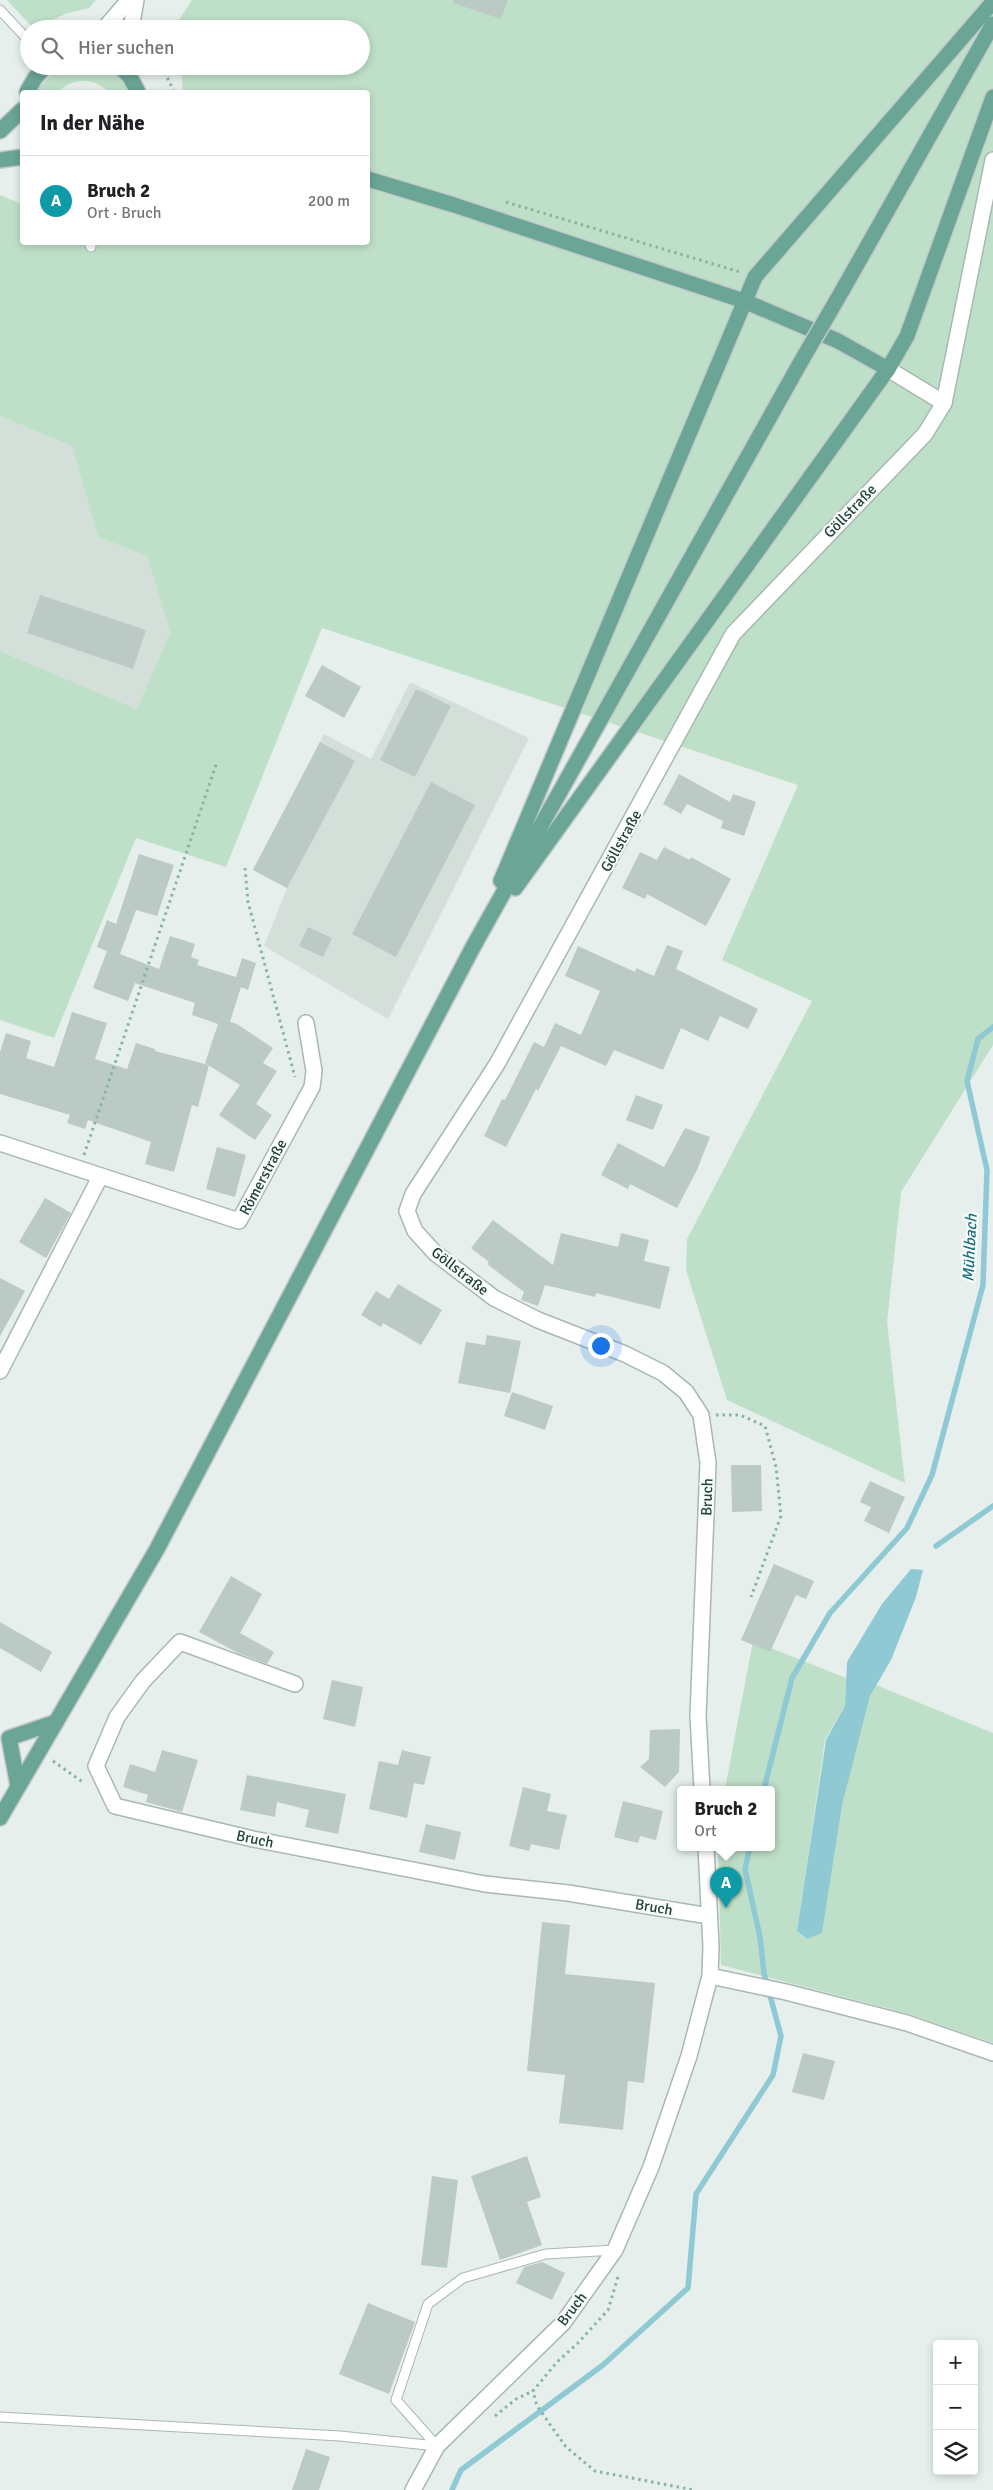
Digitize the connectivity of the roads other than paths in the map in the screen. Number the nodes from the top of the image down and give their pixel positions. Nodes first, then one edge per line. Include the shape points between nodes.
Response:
1 (129, 0) edge
2 (136, 0) edge
3 (993, 2) edge
4 (0, 10) edge
5 (112, 20) edge
6 (132, 20) edge
7 (993, 24) edge
8 (20, 32) edge
9 (38, 75) edge
10 (131, 75) edge
11 (28, 90) edge
12 (137, 90) edge
13 (993, 97) edge
14 (20, 112) edge
15 (0, 131) edge
16 (20, 157) edge
17 (0, 160) edge
18 (993, 160) edge
19 (370, 180) edge
20 (744, 301) junction
21 (888, 369) junction
22 (944, 403) junction
23 (473, 947) junction
24 (306, 1023) dead end
25 (0, 1143) edge
26 (100, 1177) junction
27 (0, 1371) edge
28 (701, 1415) joint
29 (295, 1684) dead end
30 (56, 1722) junction
31 (4, 1736) edge
32 (18, 1786) junction
33 (702, 1786) edge
34 (0, 1818) edge
35 (706, 1851) edge
36 (709, 1916) junction
37 (710, 1976) junction
38 (993, 2053) edge
39 (615, 2250) junction
40 (0, 2417) edge
41 (436, 2446) junction
42 (413, 2490) edge

1 - 5 street
2 - 6 street
3 - 20 main road via 755,277
4 - 8 lane
7 - 23 main road, bridge
9 - 11 main road
10 - 12 main road
13 - 21 main road via 907,336
14 - 15 main road
16 - 17 main road
18 - 22 street, Göllstraße
19 - 20 main road
20 - 21 main road via 838,341
20 - 23 main road
21 - 22 street
21 - 23 main road
22 - 28 street, Göllstraße via 925,434 733,634 497,1064 413,1194 407,1211 415,1232 434,1254 494,1298 663,1373 686,1392
23 - 30 main road via 158,1549
24 - 26 street, Römerstraße via 314,1072 312,1087 239,1221
25 - 26 street, Römerstraße
26 - 27 street
28 - 33 street, Bruch via 708,1463 698,1716
29 - 36 street, Bruch via 180,1642 142,1681 117,1717 96,1766 115,1806 253,1839 485,1884 568,1892
30 - 31 main road
30 - 32 main road
31 - 32 main road
32 - 34 main road
35 - 36 street, Bruch
36 - 37 street, Bruch
37 - 38 street via 907,2023
37 - 39 street, Bruch via 688,2056 651,2167
39 - 41 street, Bruch via 563,2323
39 - 41 lane via 546,2254 463,2278 428,2304 396,2400
40 - 41 lane via 340,2436
41 - 42 street, Bruch

